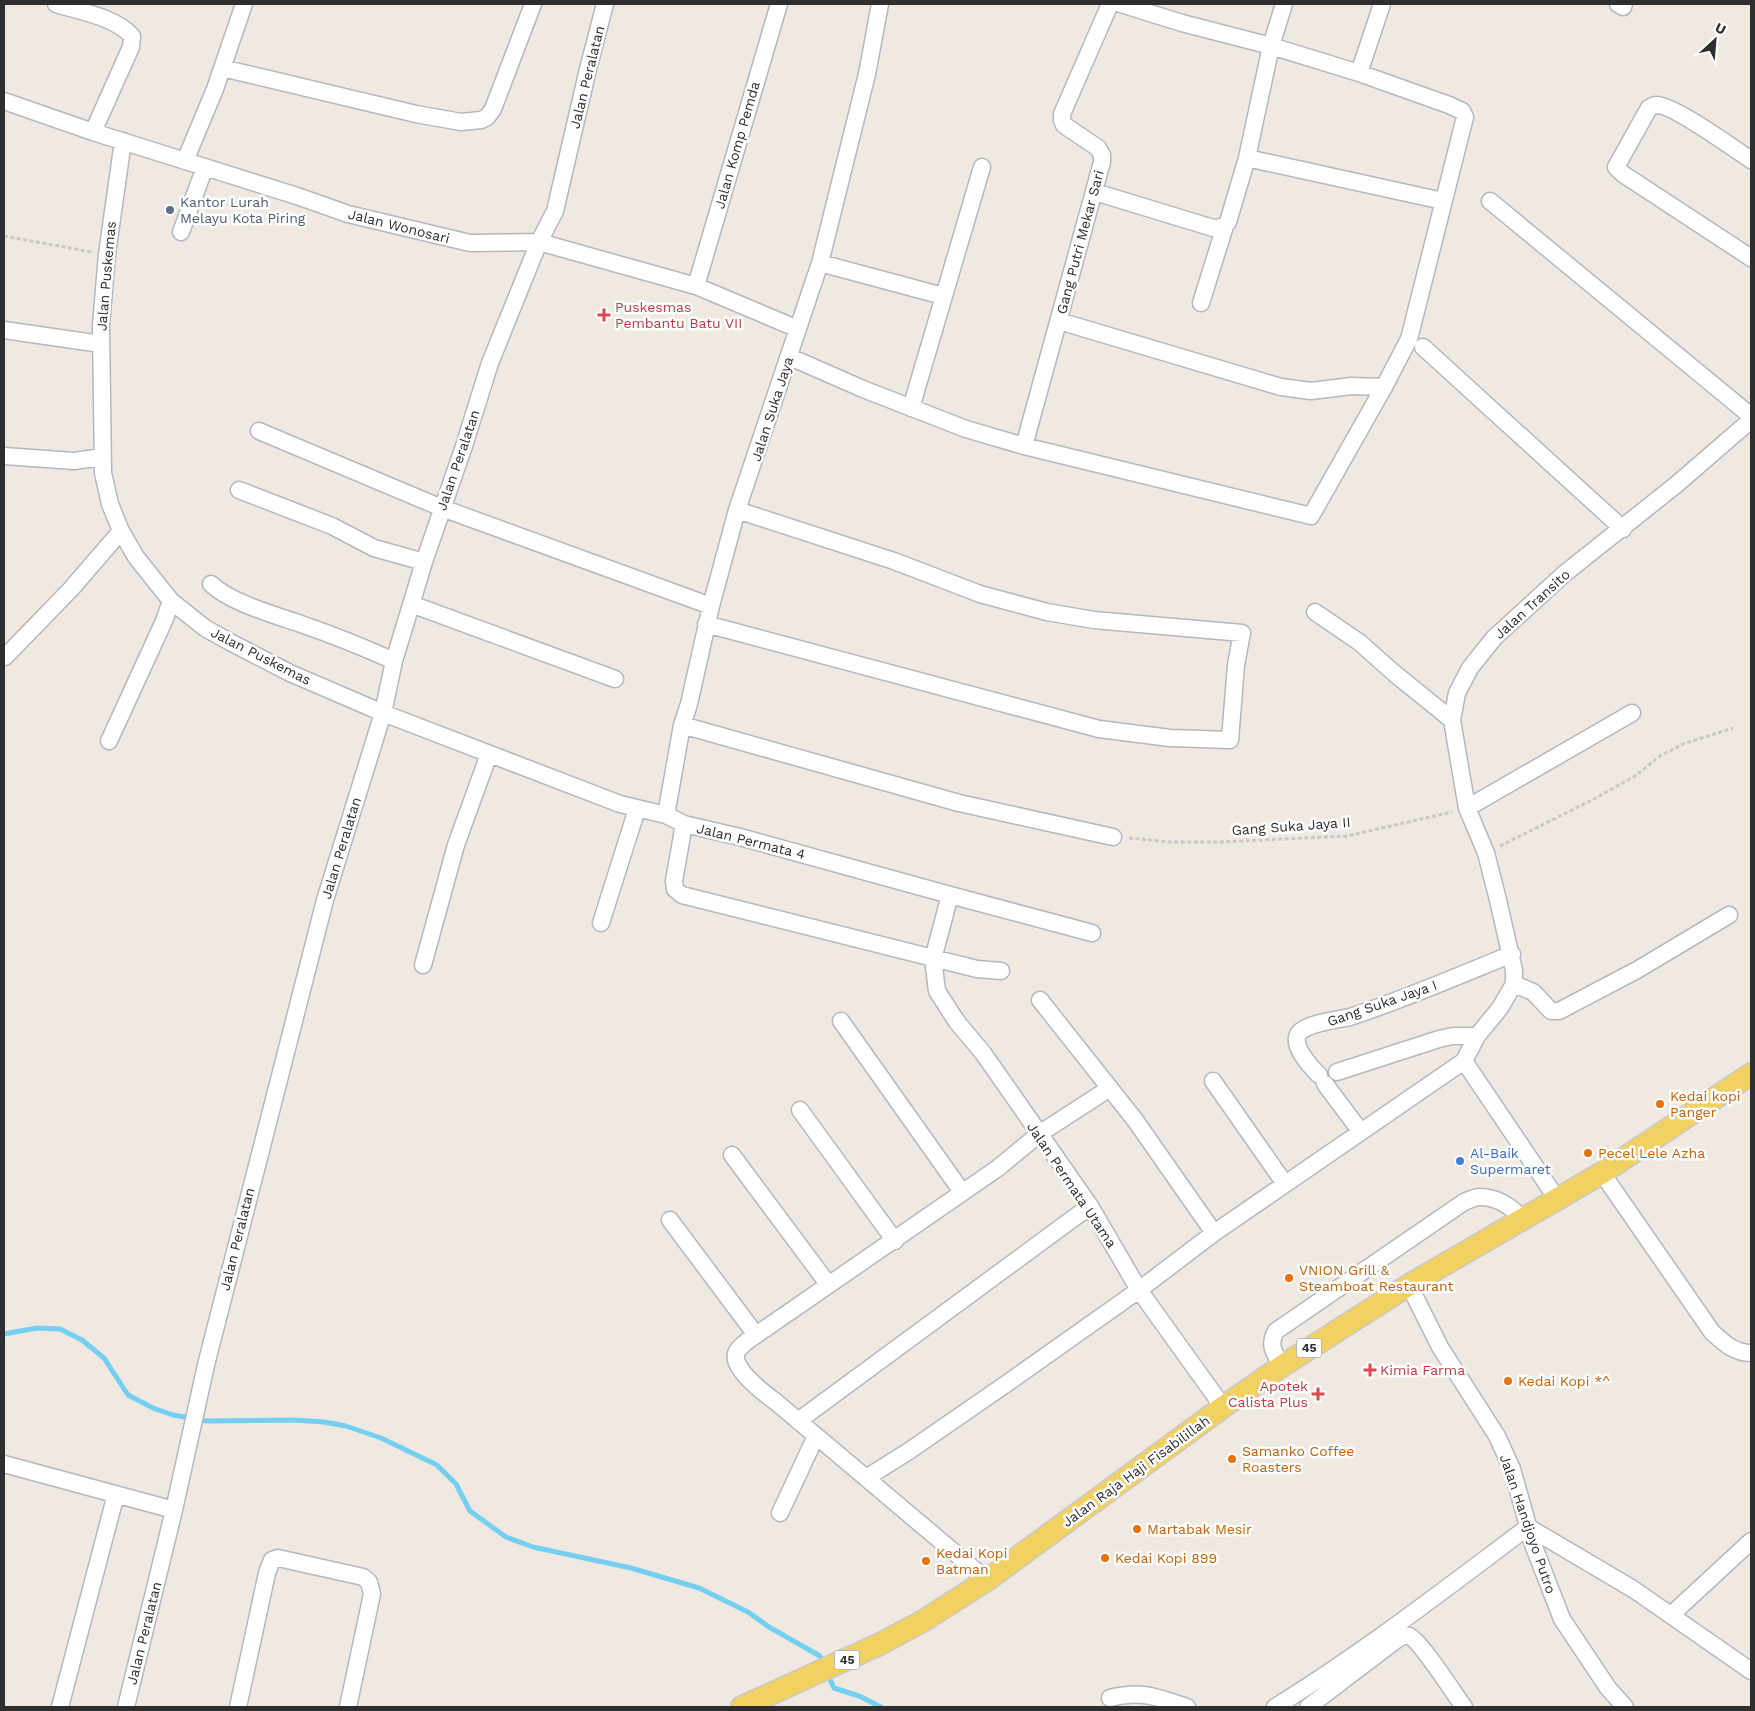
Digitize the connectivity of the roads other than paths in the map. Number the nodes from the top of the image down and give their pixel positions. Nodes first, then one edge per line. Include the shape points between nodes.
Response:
1 (56, 4) edge
2 (244, 4) edge
3 (533, 4) edge
4 (605, 4) edge
5 (779, 4) edge
6 (880, 4) edge
7 (1110, 4) edge
8 (1121, 4) edge
9 (1284, 4) edge
10 (1382, 4) edge
11 (1271, 46) junction
12 (222, 68) junction
13 (1359, 73) junction
14 (4, 101) edge
15 (92, 132) junction
16 (123, 141) junction
17 (1247, 158) junction
18 (1751, 160) edge
19 (185, 161) junction
20 (204, 167) junction
21 (982, 167) dead end
22 (1095, 192) junction
23 (1444, 201) junction
24 (1490, 201) dead end
25 (1225, 226) junction
26 (181, 232) dead end
27 (539, 242) junction
28 (1751, 258) edge
29 (820, 263) junction
30 (696, 286) junction
31 (943, 296) junction
32 (1201, 303) dead end
33 (1059, 321) junction
34 (798, 329) junction
35 (4, 330) edge
36 (101, 344) junction
37 (1423, 348) dead end
38 (790, 357) junction
39 (1384, 387) junction
40 (911, 408) junction
41 (1751, 416) edge
42 (1751, 420) edge
43 (259, 431) dead end
44 (1024, 446) junction
45 (4, 456) edge
46 (102, 457) junction
47 (239, 490) dead end
48 (442, 508) junction
49 (737, 510) junction
50 (1623, 528) junction
51 (121, 531) junction
52 (424, 562) junction
53 (211, 584) dead end
54 (171, 600) junction
55 (412, 604) junction
56 (711, 606) junction
57 (1315, 612) dead end
58 (706, 624) junction
59 (5, 657) dead end
60 (394, 661) junction
61 (615, 679) dead end
62 (383, 713) junction
63 (1632, 713) dead end
64 (1452, 720) junction
65 (682, 725) junction
66 (109, 741) dead end
67 (489, 754) junction
68 (1467, 808) junction
69 (637, 809) junction
70 (666, 815) junction
71 (684, 824) junction
72 (1113, 836) road end
73 (950, 895) junction
74 (1729, 915) dead end
75 (601, 923) dead end
76 (1092, 932) dead end
77 (1512, 954) junction
78 (933, 959) junction
79 (423, 965) dead end
80 (1001, 971) dead end
81 (1514, 984) junction
82 (1040, 1000) dead end
83 (841, 1021) dead end
84 (1476, 1036) junction
85 (1464, 1061) junction
86 (1337, 1072) dead end
87 (1751, 1074) edge
88 (1213, 1081) dead end
89 (1110, 1088) junction
90 (800, 1110) dead end
91 (1361, 1132) junction
92 (1039, 1134) junction
93 (732, 1155) dead end
94 (1602, 1173) junction
95 (1285, 1184) junction
96 (962, 1192) junction
97 (1557, 1198) junction
98 (1090, 1206) junction
99 (1522, 1219) junction
100 (670, 1220) dead end
101 (1214, 1233) junction
102 (895, 1240) junction
103 (828, 1284) junction
104 (1409, 1285) junction
105 (1139, 1290) junction
106 (756, 1335) junction
107 (1751, 1353) edge
108 (1282, 1366) junction
109 (1223, 1407) junction
110 (798, 1421) junction
111 (816, 1436) junction
112 (4, 1464) edge
113 (866, 1478) junction
114 (116, 1494) junction
115 (174, 1510) junction
116 (780, 1513) dead end
117 (1528, 1527) junction
118 (1751, 1541) edge
119 (987, 1580) junction
120 (1671, 1615) junction
121 (1751, 1671) edge
122 (1110, 1698) dead end
123 (60, 1707) edge
124 (126, 1707) edge
125 (238, 1707) edge
126 (348, 1707) edge
127 (742, 1707) edge
128 (1186, 1707) edge
129 (1275, 1707) edge
130 (1308, 1707) edge
131 (1464, 1707) edge
132 (1625, 1707) edge

1 - 15 street via 116,23 132,36 131,48
2 - 12 street
3 - 12 street via 492,109 481,120 461,122 416,114
4 - 27 street, Jalan Peralatan via 555,211
5 - 30 street, Jalan Komp Pemda
6 - 29 street, Jalan Suka Jaya via 867,74
7 - 22 street, Gang Putri Mekar Sari via 1062,114 1064,124 1102,154
8 - 11 street via 1182,24
9 - 11 street
10 - 13 street
11 - 13 street
11 - 17 street
12 - 19 street
13 - 23 street via 1462,111 1464,123
14 - 15 street, Jalan Wonosari
15 - 16 street, Jalan Wonosari
16 - 19 street, Jalan Wonosari
16 - 36 street, Jalan Puskemas via 107,254
17 - 23 street
17 - 25 street
18 - 28 street via 1687,118 1657,105 1649,108 1616,167
19 - 20 street, Jalan Wonosari
20 - 26 street
20 - 27 street, Jalan Wonosari via 348,214 406,229 470,243
21 - 31 street
22 - 25 street via 1213,228
22 - 33 street, Gang Putri Mekar Sari
23 - 39 street via 1408,339
24 - 41 street
25 - 32 street
27 - 30 street, Jalan Wonosari
27 - 48 street, Jalan Peralatan via 490,363
29 - 31 street
29 - 34 street, Jalan Suka Jaya
30 - 34 street, Jalan Wonosari
31 - 40 street
33 - 39 street via 1281,387 1311,391 1352,386
33 - 44 street, Gang Putri Mekar Sari
34 - 38 street, Jalan Suka Jaya
35 - 36 street
36 - 46 street, Jalan Puskemas
37 - 50 street
38 - 40 street
38 - 49 street, Jalan Suka Jaya
39 - 44 street via 1311,516
40 - 44 street
42 - 50 street, Jalan Transito
43 - 48 street
45 - 46 street via 74,461
46 - 51 street, Jalan Puskemas via 110,504
47 - 52 street via 332,526 374,548
48 - 52 street, Jalan Peralatan
48 - 56 street
49 - 56 street, Jalan Suka Jaya
49 - 58 street via 894,561 980,594 1046,612 1094,620 1242,633 1230,740 1170,738 1098,729
50 - 64 street, Jalan Transito via 1564,574 1494,638 1470,668 1457,693
51 - 54 street, Jalan Puskemas via 136,557
51 - 59 street
52 - 55 street, Jalan Peralatan
53 - 60 street via 218,591 245,603
54 - 62 street, Jalan Puskemas via 205,628 230,642 290,673
54 - 66 street
55 - 60 street, Jalan Peralatan
55 - 61 street
56 - 58 street, Jalan Suka Jaya
57 - 64 street via 1359,642
58 - 65 street, Jalan Suka Jaya
60 - 62 street, Jalan Peralatan
62 - 67 street, Jalan Puskemas
62 - 115 street, Jalan Peralatan via 325,900 206,1365
63 - 68 street
64 - 68 street, Jalan Transito
65 - 70 street, Jalan Suka Jaya
65 - 72 street via 959,802
67 - 69 street, Jalan Puskemas
67 - 79 street via 456,845
68 - 77 street, Jalan Transito via 1486,854
69 - 70 street, Jalan Puskemas
69 - 75 street
70 - 71 street, Jalan Puskemas
71 - 73 street, Jalan Permata 4 via 740,836
71 - 78 street, Jalan Permata 4 via 674,881 677,892 682,895
73 - 76 street, Jalan Permata 4
73 - 78 street
74 - 81 street via 1559,1011 1551,1011 1533,992
77 - 81 street
77 - 91 street, Gang Suka Jaya I via 1349,1017 1300,1032 1297,1046
78 - 80 street, Jalan Permata 4
78 - 92 street, Jalan Permata Utama via 937,991
81 - 84 street via 1500,1008
82 - 89 street
83 - 96 street
84 - 85 street
84 - 86 street via 1439,1039
85 - 91 street
85 - 97 street
87 - 94 main road, Jalan Raja Haji Fisabilillah / 45
88 - 95 street
89 - 92 street
89 - 101 street
90 - 102 street
91 - 95 street
92 - 96 street
92 - 98 street, Jalan Permata Utama
93 - 103 street
94 - 97 main road, Jalan Raja Haji Fisabilillah / 45
94 - 107 street via 1712,1332 1728,1347
95 - 101 street
96 - 102 street
97 - 99 main road, Jalan Raja Haji Fisabilillah / 45
98 - 105 street, Jalan Permata Utama
98 - 110 street
99 - 104 main road, Jalan Raja Haji Fisabilillah / 45
99 - 108 street via 1513,1208 1498,1200 1479,1197 1464,1202 1276,1330 1271,1340 1272,1347
100 - 106 street
101 - 105 street
102 - 103 street
103 - 106 street
104 - 108 main road, Jalan Raja Haji Fisabilillah / 45
104 - 117 street, Jalan Handjoyo Putro via 1440,1347 1497,1436 1512,1468
105 - 109 street, Jalan Permata Utama
105 - 113 street via 910,1451
106 - 110 street via 737,1350 738,1368 760,1391
108 - 109 main road, Jalan Raja Haji Fisabilillah / 45
109 - 119 main road, Jalan Raja Haji Fisabilillah / 45
110 - 111 street
111 - 113 street
111 - 116 street
112 - 114 street
113 - 119 street
114 - 115 street
114 - 123 street
115 - 124 street, Jalan Peralatan
117 - 120 street
117 - 129 street via 1399,1623
117 - 132 street, Jalan Handjoyo Putro via 1562,1619 1608,1688
118 - 120 street
119 - 127 main road, Jalan Raja Haji Fisabilillah / 45 via 882,1643
120 - 121 street
122 - 128 street via 1136,1694 1156,1696
125 - 126 street via 267,1573 272,1560 278,1558 364,1577 371,1586
130 - 131 street via 1402,1636 1418,1643

